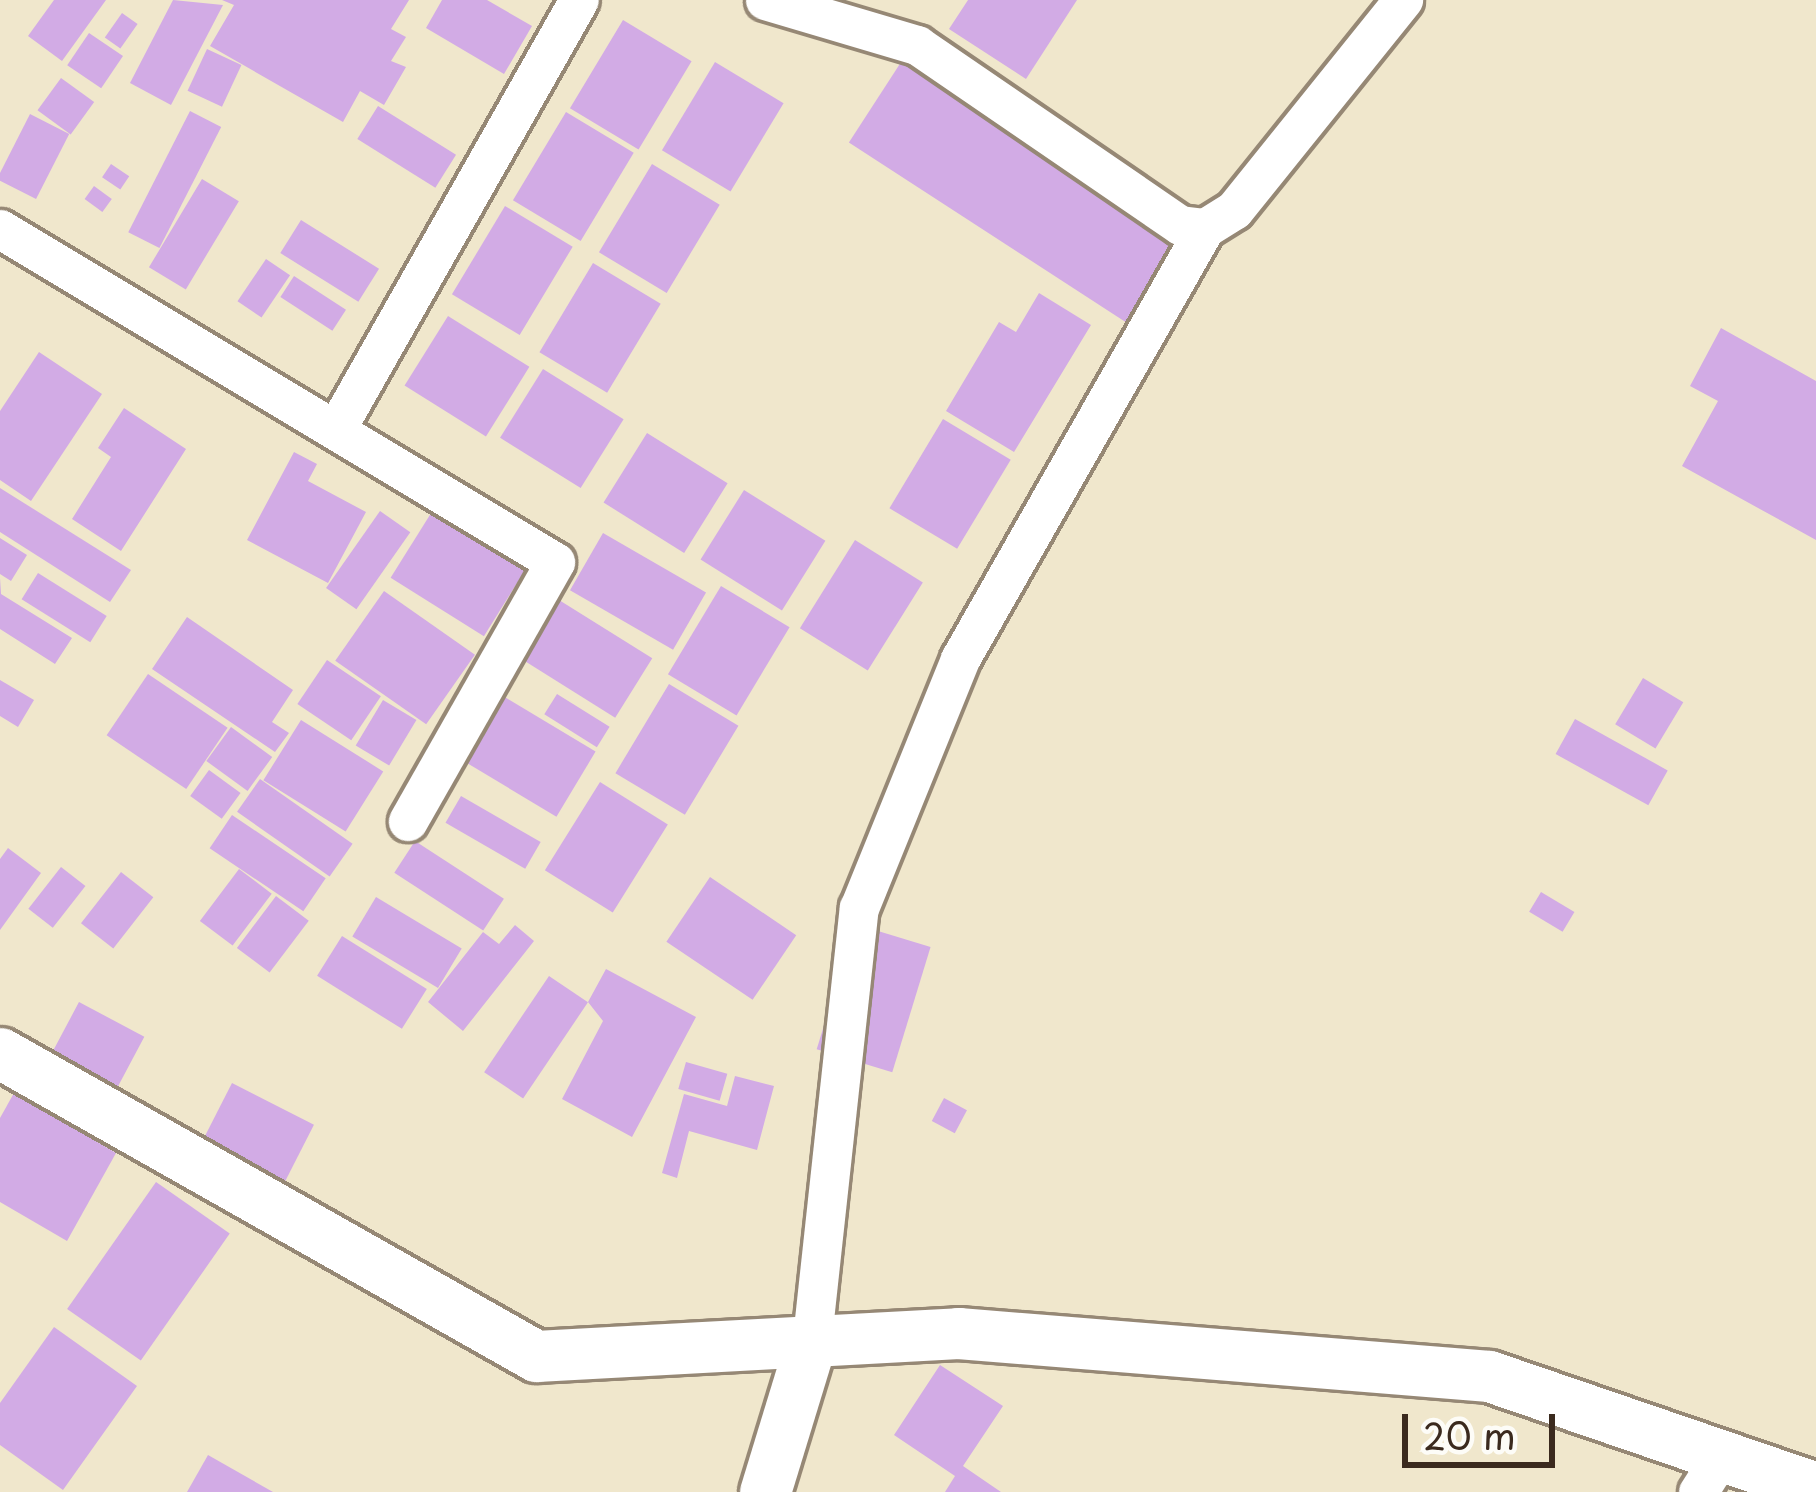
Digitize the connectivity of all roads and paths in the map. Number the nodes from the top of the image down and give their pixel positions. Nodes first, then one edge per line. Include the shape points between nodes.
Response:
1 (579, 0) edge
2 (765, 0) edge
3 (1403, 0) edge
4 (1205, 228) junction
5 (0, 229) edge
6 (337, 430) junction
7 (408, 821) dead end
8 (0, 1053) edge
9 (812, 1338) junction
10 (1709, 1474) edge
11 (1816, 1489) edge
12 (765, 1492) edge

1 - 6 street
2 - 4 street via 917,45 1180,225
3 - 4 street via 1234,210
4 - 9 street via 960,659 860,908
5 - 6 street
6 - 7 street via 555,562
8 - 9 street via 536,1356
9 - 10 street via 958,1333 1489,1376
9 - 12 street
10 - 11 street

